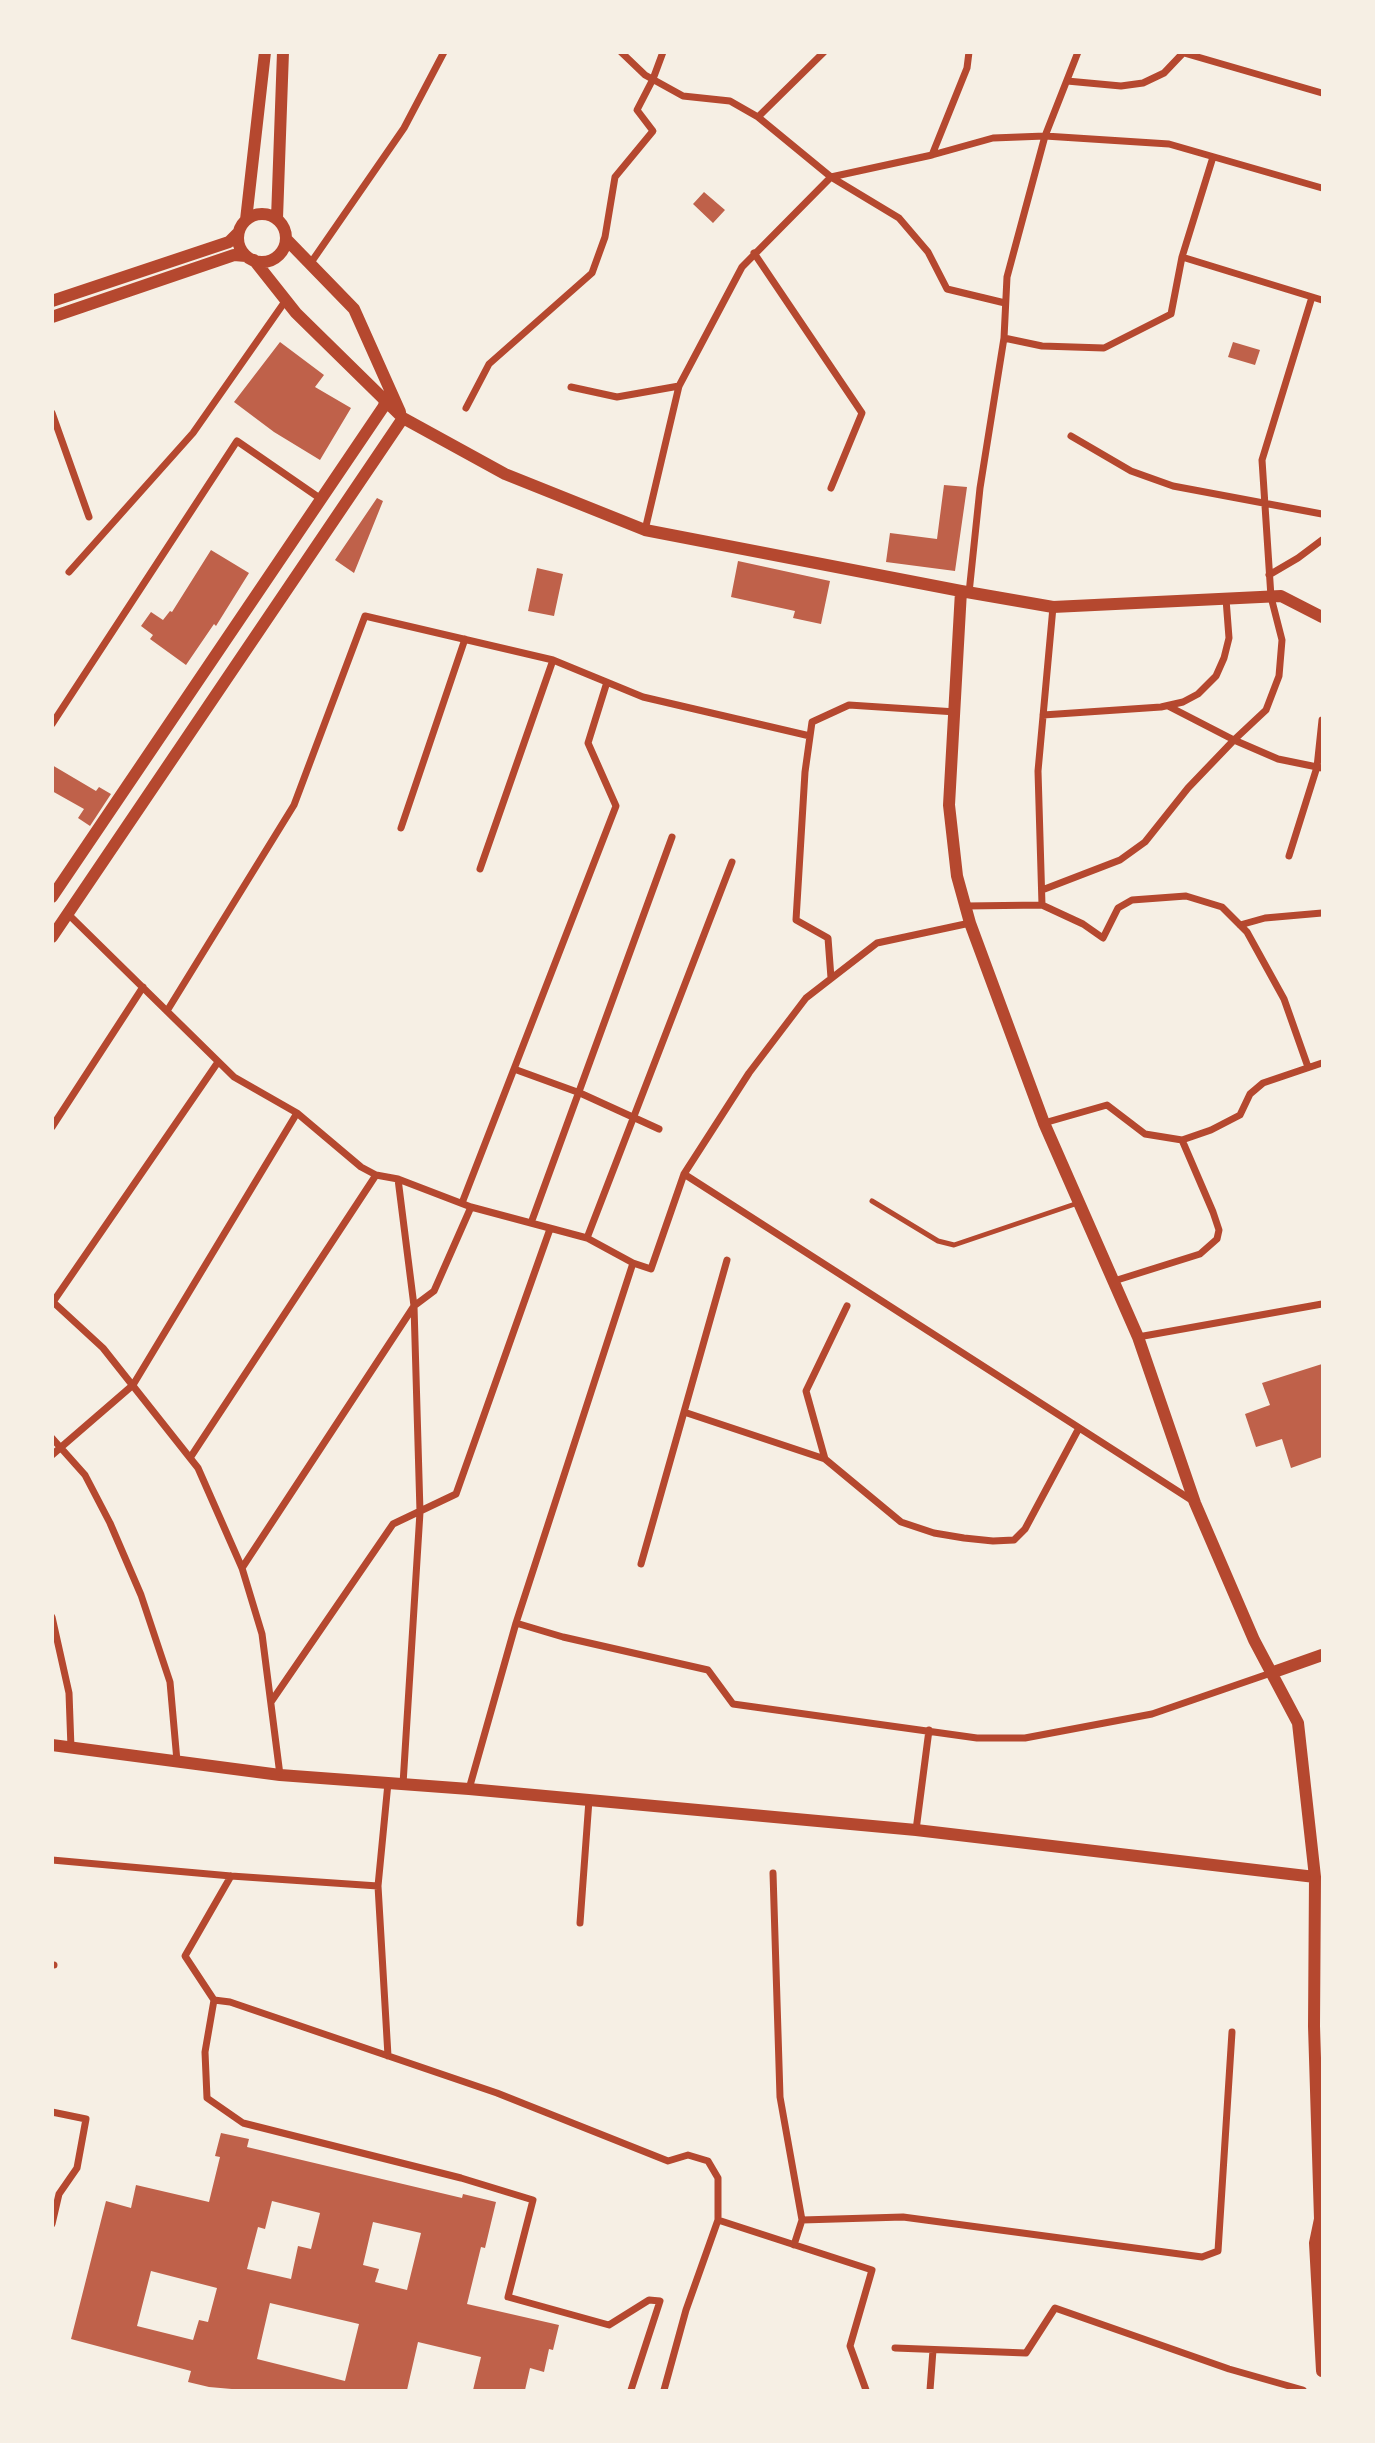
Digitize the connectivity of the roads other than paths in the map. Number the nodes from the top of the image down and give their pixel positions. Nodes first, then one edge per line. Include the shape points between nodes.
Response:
1 (265, 52) edge
2 (283, 52) edge
3 (444, 52) edge
4 (621, 52) edge
5 (663, 52) edge
6 (824, 52) edge
7 (969, 52) edge
8 (1078, 52) edge
9 (1184, 53) edge
10 (653, 79) junction
11 (1067, 81) junction
12 (1322, 93) edge
13 (758, 117) junction
14 (1045, 136) junction
15 (932, 155) junction
16 (1213, 157) junction
17 (831, 177) junction
18 (1322, 188) edge
19 (276, 218) junction
20 (246, 220) junction
21 (238, 233) junction
22 (287, 240) junction
23 (754, 253) junction
24 (1182, 257) junction
25 (250, 258) junction
26 (310, 264) junction
27 (1312, 297) junction
28 (286, 300) junction
29 (1322, 300) edge
30 (52, 301) edge
31 (1005, 303) junction
32 (52, 317) edge
33 (1004, 338) junction
34 (679, 386) junction
35 (571, 387) dead end
36 (385, 400) junction
37 (466, 408) dead end
38 (52, 413) edge
39 (403, 418) junction
40 (1071, 436) dead end
41 (831, 488) dead end
42 (321, 499) junction
43 (1265, 503) junction
44 (1322, 514) edge
45 (89, 517) dead end
46 (645, 530) junction
47 (1322, 540) edge
48 (69, 572) dead end
49 (1269, 575) junction
50 (965, 592) junction
51 (1270, 597) junction
52 (1226, 598) junction
53 (1054, 607) junction
54 (1322, 617) edge
55 (465, 639) junction
56 (553, 660) junction
57 (607, 682) junction
58 (1168, 706) junction
59 (956, 712) junction
60 (1043, 715) junction
61 (1322, 720) edge
62 (52, 724) edge
63 (810, 736) junction
64 (1234, 740) junction
65 (1320, 768) edge
66 (401, 828) dead end
67 (672, 836) dead end
68 (1289, 856) dead end
69 (732, 862) dead end
70 (480, 869) dead end
71 (1042, 890) junction
72 (52, 897) edge
73 (1042, 905) junction
74 (966, 906) junction
75 (1322, 913) edge
76 (68, 914) junction
77 (970, 923) junction
78 (1240, 925) junction
79 (52, 937) edge
80 (831, 978) junction
81 (143, 987) junction
82 (167, 1011) junction
83 (218, 1062) junction
84 (1322, 1063) edge
85 (1308, 1067) junction
86 (514, 1069) junction
87 (580, 1093) junction
88 (297, 1113) junction
89 (634, 1118) junction
90 (1044, 1123) junction
91 (52, 1127) edge
92 (659, 1129) dead end
93 (1182, 1140) junction
94 (684, 1174) junction
95 (376, 1175) junction
96 (398, 1179) junction
97 (872, 1201) dead end
98 (461, 1203) junction
99 (1080, 1203) junction
100 (471, 1207) junction
101 (531, 1223) junction
102 (550, 1229) junction
103 (587, 1238) junction
104 (727, 1260) dead end
105 (633, 1263) junction
106 (1114, 1281) junction
107 (53, 1301) edge
108 (1322, 1304) edge
109 (414, 1306) junction
110 (847, 1306) dead end
111 (1138, 1337) junction
112 (133, 1385) junction
113 (684, 1412) junction
114 (1079, 1428) junction
115 (52, 1438) edge
116 (60, 1449) junction
117 (52, 1455) edge
118 (190, 1458) junction
119 (825, 1459) junction
120 (1195, 1503) junction
121 (420, 1512) junction
122 (641, 1564) dead end
123 (242, 1568) junction
124 (52, 1617) edge
125 (516, 1623) junction
126 (1322, 1655) edge
127 (1270, 1673) junction
128 (271, 1702) junction
129 (929, 1730) junction
130 (52, 1745) edge
131 (71, 1748) junction
132 (177, 1761) junction
133 (280, 1775) junction
134 (388, 1783) junction
135 (403, 1784) junction
136 (469, 1789) junction
137 (589, 1800) junction
138 (916, 1830) junction
139 (52, 1860) edge
140 (774, 1873) dead end
141 (231, 1876) junction
142 (1315, 1877) junction
143 (378, 1886) junction
144 (580, 1923) dead end
145 (214, 2000) junction
146 (1318, 2026) edge
147 (1232, 2032) dead end
148 (388, 2056) junction
149 (52, 2112) edge
150 (56, 2193) edge
151 (718, 2220) junction
152 (802, 2220) junction
153 (1321, 2221) edge
154 (52, 2224) edge
155 (794, 2245) junction
156 (895, 2348) dead end
157 (933, 2350) junction
158 (1322, 2371) edge
159 (631, 2390) edge
160 (664, 2390) edge
161 (866, 2390) edge
162 (930, 2390) edge
163 (1303, 2390) edge

1 - 20 street
2 - 19 street
3 - 26 street via 404,128
4 - 10 street
5 - 10 street
6 - 13 street
7 - 15 street via 967,68
8 - 11 street
9 - 11 street via 1164,73 1143,83 1121,86
9 - 12 street
10 - 13 street via 683,96 730,101
10 - 37 street via 637,110 653,131 615,177 605,237 592,273 489,364
11 - 14 street
13 - 17 street
14 - 15 street via 993,138
14 - 16 street via 1169,144
14 - 31 street via 1007,277
15 - 17 street
16 - 18 street
16 - 24 street
17 - 23 street
17 - 31 street via 899,218 928,253 947,289
19 - 20 street via 261,214
19 - 22 street
20 - 21 street
21 - 25 street via 241,249
21 - 30 street via 229,242
22 - 25 street via 272,260
22 - 26 street
23 - 34 street via 742,267
23 - 41 street via 862,413
24 - 27 street
24 - 33 street via 1171,314 1104,348 1042,346
25 - 28 street
25 - 32 street via 234,255
26 - 39 street via 354,309
27 - 29 street
27 - 43 street via 1262,460
28 - 36 street
28 - 48 street via 193,433
31 - 33 street
33 - 50 street
34 - 35 street via 617,397
34 - 46 street
36 - 39 street
36 - 42 street
38 - 45 street
39 - 46 street via 505,474
39 - 76 street
40 - 43 street via 1131,471 1173,486
42 - 62 street via 237,441
42 - 72 street
43 - 44 street
43 - 49 street
46 - 50 street
47 - 49 street
49 - 51 street
50 - 53 street
50 - 59 street
51 - 52 street
51 - 54 street via 1281,596
51 - 64 street via 1282,640 1279,676 1266,710
52 - 53 street
52 - 58 street via 1229,638 1216,676 1198,694
53 - 60 street
55 - 56 street
55 - 66 street
55 - 82 street via 365,616 294,805
56 - 57 street
56 - 70 street
57 - 63 street via 643,697
57 - 86 street via 588,743 616,806
58 - 60 street
58 - 64 street
59 - 63 street via 849,705 812,722
59 - 74 street via 949,805 957,876
60 - 71 street via 1038,771
61 - 65 street
63 - 80 street via 796,920 828,938
64 - 65 street via 1279,759
64 - 71 street via 1144,842 1120,860
65 - 68 street
67 - 87 street
69 - 89 street
71 - 73 street
73 - 74 street
73 - 78 street via 1103,938 1118,908 1132,900 1186,896 1222,907
74 - 77 street
75 - 78 street
76 - 79 street
76 - 81 street
77 - 80 street via 877,943
77 - 90 street
78 - 85 street via 1284,999
80 - 94 street via 806,998 749,1073
81 - 82 street
81 - 91 street
82 - 83 street
83 - 88 street via 234,1077
83 - 107 street
84 - 85 street
85 - 93 street via 1263,1083 1250,1094 1240,1115
86 - 87 street
86 - 98 street
87 - 89 street
87 - 101 street
88 - 95 street
88 - 112 street
89 - 92 street
89 - 103 street
90 - 93 street via 1108,1105 1145,1134
90 - 99 street
93 - 106 street via 1213,1212 1217,1240 1200,1254
94 - 105 street via 651,1269
94 - 114 street
95 - 96 street
95 - 118 street
96 - 98 street
96 - 109 street
97 - 99 lane via 938,1241 954,1245
98 - 100 street
99 - 106 street
100 - 101 street
100 - 109 street via 434,1291
101 - 102 street
102 - 103 street
102 - 121 street via 456,1494
103 - 105 street
104 - 113 street
105 - 125 street
106 - 111 street
107 - 112 street via 103,1348
108 - 111 street
109 - 121 street
109 - 123 street
110 - 119 street via 806,1391
111 - 120 street
112 - 116 street
112 - 118 street
113 - 119 street
113 - 122 street
114 - 119 street via 1025,1529 1014,1539 964,1538 901,1522
114 - 120 street
115 - 116 street
116 - 117 street
116 - 132 street via 85,1475 141,1595 170,1682
118 - 123 street
120 - 127 street
121 - 128 street via 393,1524
121 - 135 street
123 - 128 street via 262,1634
124 - 131 street via 69,1693
125 - 129 street via 708,1670 733,1704
125 - 136 street
126 - 127 street
127 - 129 street via 1152,1714 1025,1738 977,1738
127 - 142 street via 1298,1723
128 - 133 street
129 - 138 street
130 - 131 street
131 - 132 street
132 - 133 street
133 - 134 street
134 - 135 street
134 - 143 street
135 - 136 street
136 - 137 street
137 - 138 street
137 - 144 street
138 - 142 street
139 - 141 street
140 - 152 street via 780,2097
141 - 143 street
141 - 145 street via 185,1956
142 - 146 street
143 - 148 street
145 - 148 street
145 - 159 street via 205,2052 207,2098 243,2123 533,2200 508,2297 609,2325 649,2300 660,2301
146 - 153 street
147 - 152 street via 1218,2251 1202,2257 903,2217
148 - 151 street via 497,2093 668,2161 688,2155 708,2161 718,2178
149 - 150 street via 86,2119 77,2168
150 - 154 street
151 - 155 street
151 - 160 street
152 - 155 street
153 - 158 street via 1315,2242
155 - 161 street via 872,2270 850,2346
156 - 157 street
157 - 162 street
157 - 163 street via 1026,2353 1055,2308

